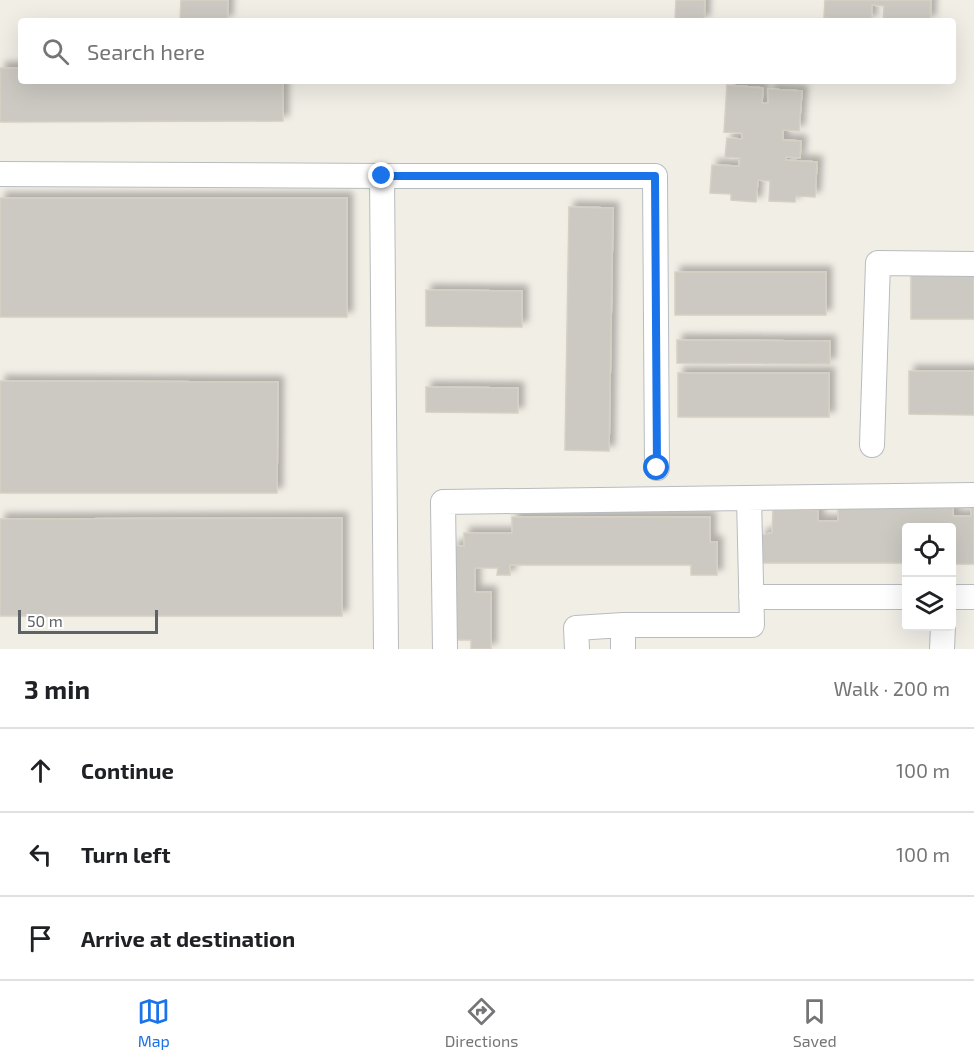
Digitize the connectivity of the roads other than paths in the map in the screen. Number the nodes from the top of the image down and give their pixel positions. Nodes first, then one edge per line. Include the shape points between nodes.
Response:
1 (0, 174) edge
2 (382, 176) junction
3 (974, 264) edge
4 (872, 445) dead end
5 (657, 468) dead end
6 (974, 495) edge
7 (749, 498) junction
8 (751, 597) junction
9 (902, 597) edge
10 (956, 597) edge
11 (974, 597) edge
12 (943, 631) edge
13 (623, 637) edge
14 (386, 649) edge
15 (445, 649) edge
16 (577, 649) edge
17 (942, 649) edge

1 - 2 street
2 - 5 street via 655,176
2 - 14 street
3 - 4 street via 878,263
6 - 7 street
7 - 8 street
7 - 15 street via 443,502
8 - 9 street
8 - 13 street via 752,625
10 - 11 street
12 - 17 street
13 - 16 street via 576,628

